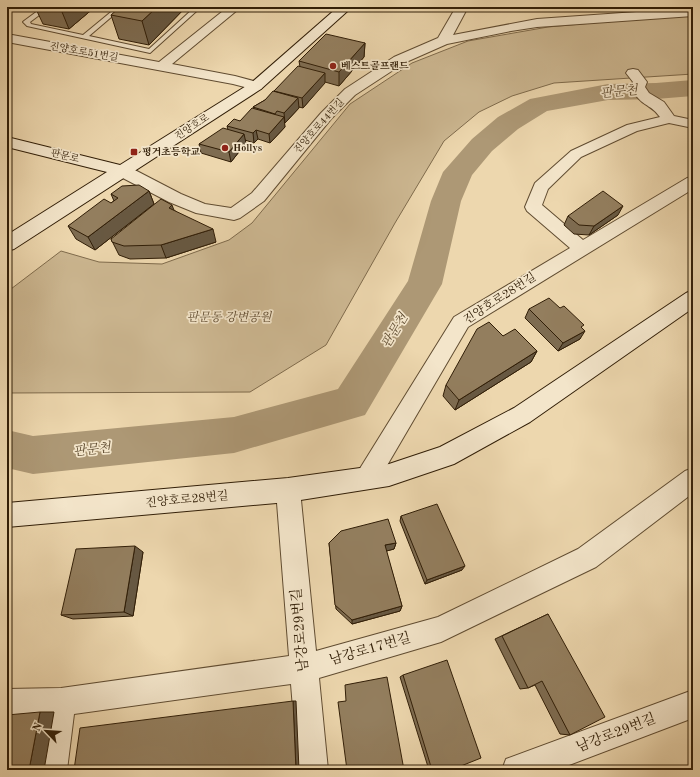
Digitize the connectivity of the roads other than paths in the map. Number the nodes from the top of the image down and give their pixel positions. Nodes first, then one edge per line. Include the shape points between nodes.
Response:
1 (47, 7) edge
2 (120, 7) edge
3 (198, 7) edge
4 (235, 7) edge
5 (318, 7) edge
6 (462, 7) edge
7 (344, 9) edge
8 (651, 11) edge
9 (693, 12) edge
10 (84, 36) junction
11 (7, 38) edge
12 (443, 40) junction
13 (162, 66) junction
14 (633, 73) dead end
15 (256, 86) junction
16 (669, 119) junction
17 (693, 124) edge
18 (7, 142) edge
19 (123, 171) junction
20 (693, 182) edge
21 (7, 244) edge
22 (581, 248) junction
23 (693, 298) edge
24 (367, 478) junction
25 (693, 479) edge
26 (288, 490) junction
27 (7, 515) edge
28 (304, 668) junction
29 (61, 702) junction
30 (7, 703) edge
31 (693, 704) edge
32 (52, 770) edge
33 (313, 770) edge
34 (518, 770) edge

1 - 10 lane via 26,22 29,25
2 - 10 lane
3 - 10 lane via 150,51
4 - 13 street
5 - 7 lane
6 - 12 street
7 - 15 street, 진양호로
8 - 9 street, 진양호로44번길
8 - 12 street, 진양호로44번길 via 511,27
11 - 13 street, 진양호로51번길
12 - 19 street, 진양호로44번길 via 399,60 350,92 326,116 258,197 234,214 202,209
13 - 15 street, 진양호로51번길
14 - 16 street via 640,82 638,87 643,96 658,105
15 - 19 street, 진양호로
16 - 17 street
16 - 22 street via 632,128 576,154 541,187 534,208
18 - 19 street, 판문로
19 - 21 street, 진양호로
20 - 22 street, 진양호로28번길
22 - 24 street, 진양호로28번길 via 461,322
23 - 24 street, 진양호로28번길 via 522,415 446,456 389,475
24 - 26 street, 진양호로28번길
25 - 28 street, 남강로17번길 via 587,558 441,629
26 - 27 street, 진양호로28번길
26 - 28 street, 남강로29번길
28 - 29 street, 남강로17번길
28 - 33 street, 남강로29번길
29 - 30 street, 남강로17번길
29 - 32 street
31 - 34 street, 남강로29번길

